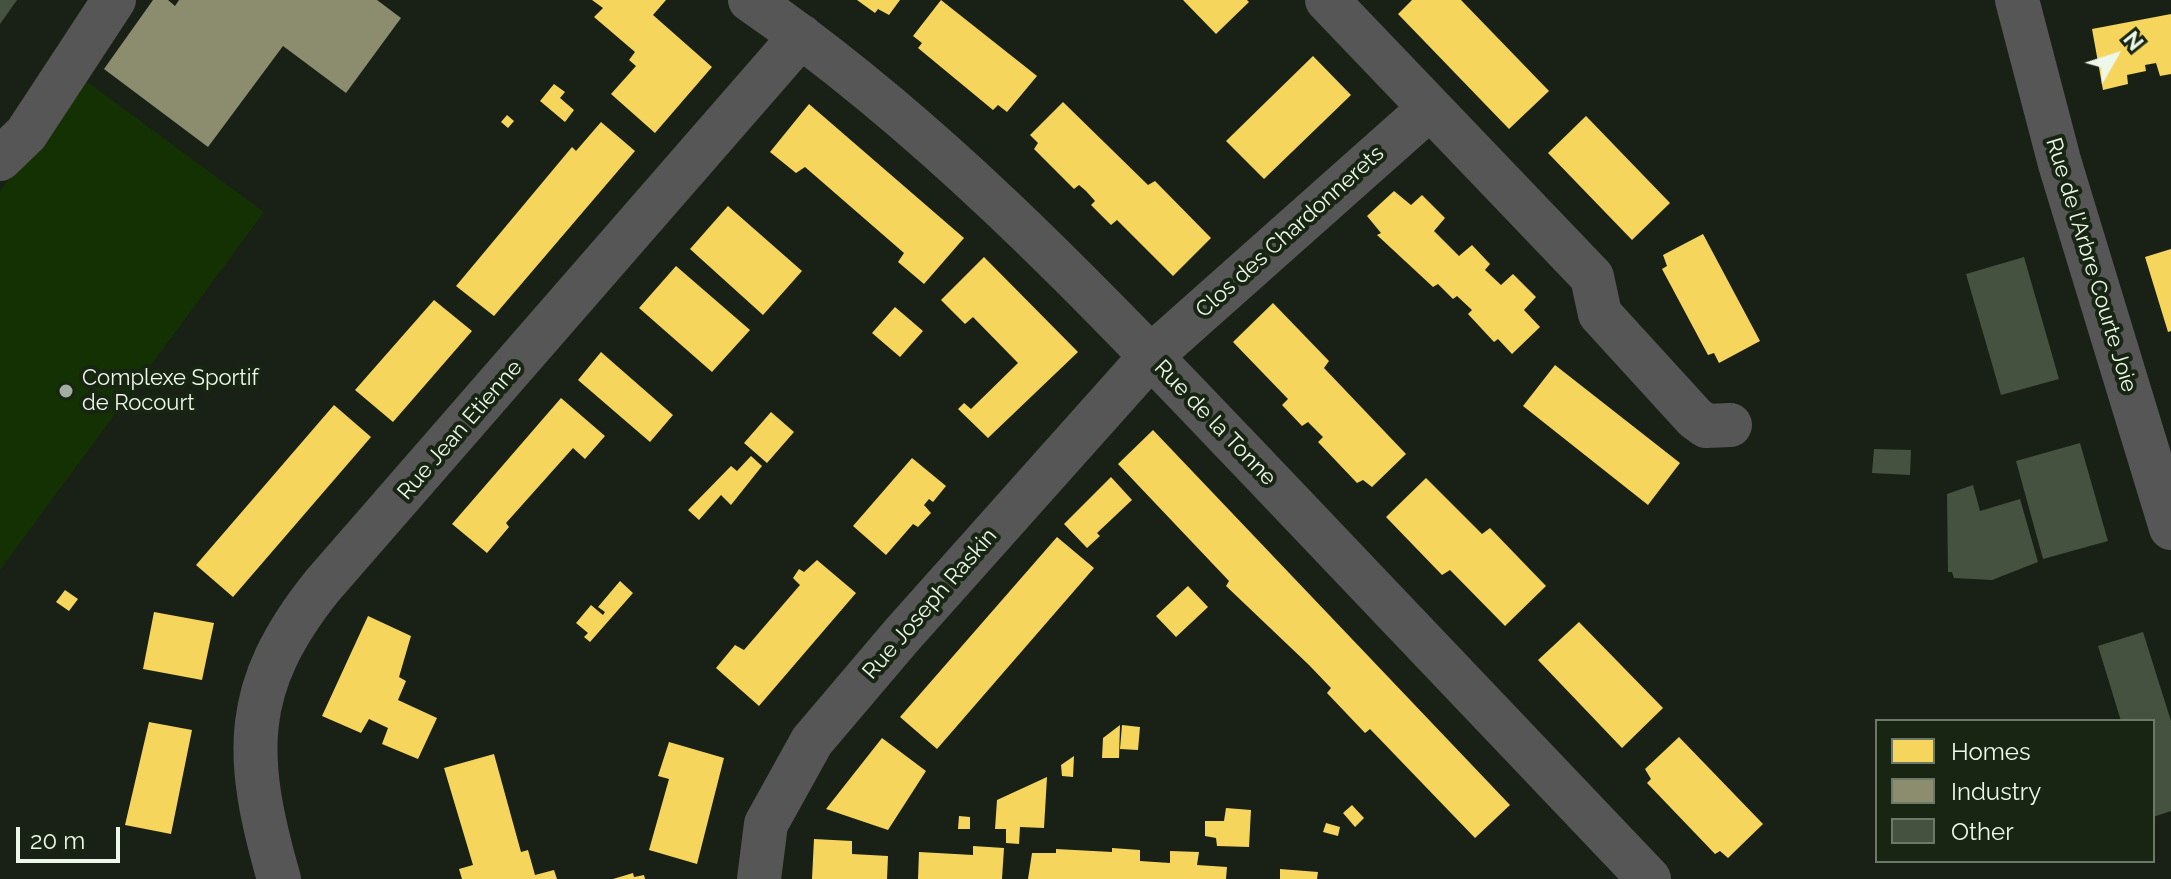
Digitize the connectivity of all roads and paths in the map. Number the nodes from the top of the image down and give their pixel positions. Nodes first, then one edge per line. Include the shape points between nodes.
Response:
1 (114, 0) edge
2 (750, 0) edge
3 (1327, 0) edge
4 (2017, 0) edge
5 (801, 36) junction
6 (1430, 108) junction
7 (0, 159) edge
8 (1151, 356) junction
9 (1730, 425) dead end
10 (2171, 528) edge
11 (279, 879) edge
12 (759, 879) edge
13 (1649, 879) edge

1 - 7 street via 26,134
2 - 5 street, Rue de la Tonne
3 - 6 street
4 - 10 street, Rue de l'Arbre Courte Joie via 2060,164
5 - 8 street, Rue de la Tonne via 1005,208
5 - 11 street, Rue Jean Etienne via 323,585 287,634 264,684 254,739 257,795
6 - 8 street, Clos des Chardonnerets
6 - 9 street via 1592,277 1600,314 1695,418 1706,426
8 - 12 street, Rue Joseph Raskin via 812,741 766,824
8 - 13 street, Rue de la Tonne

